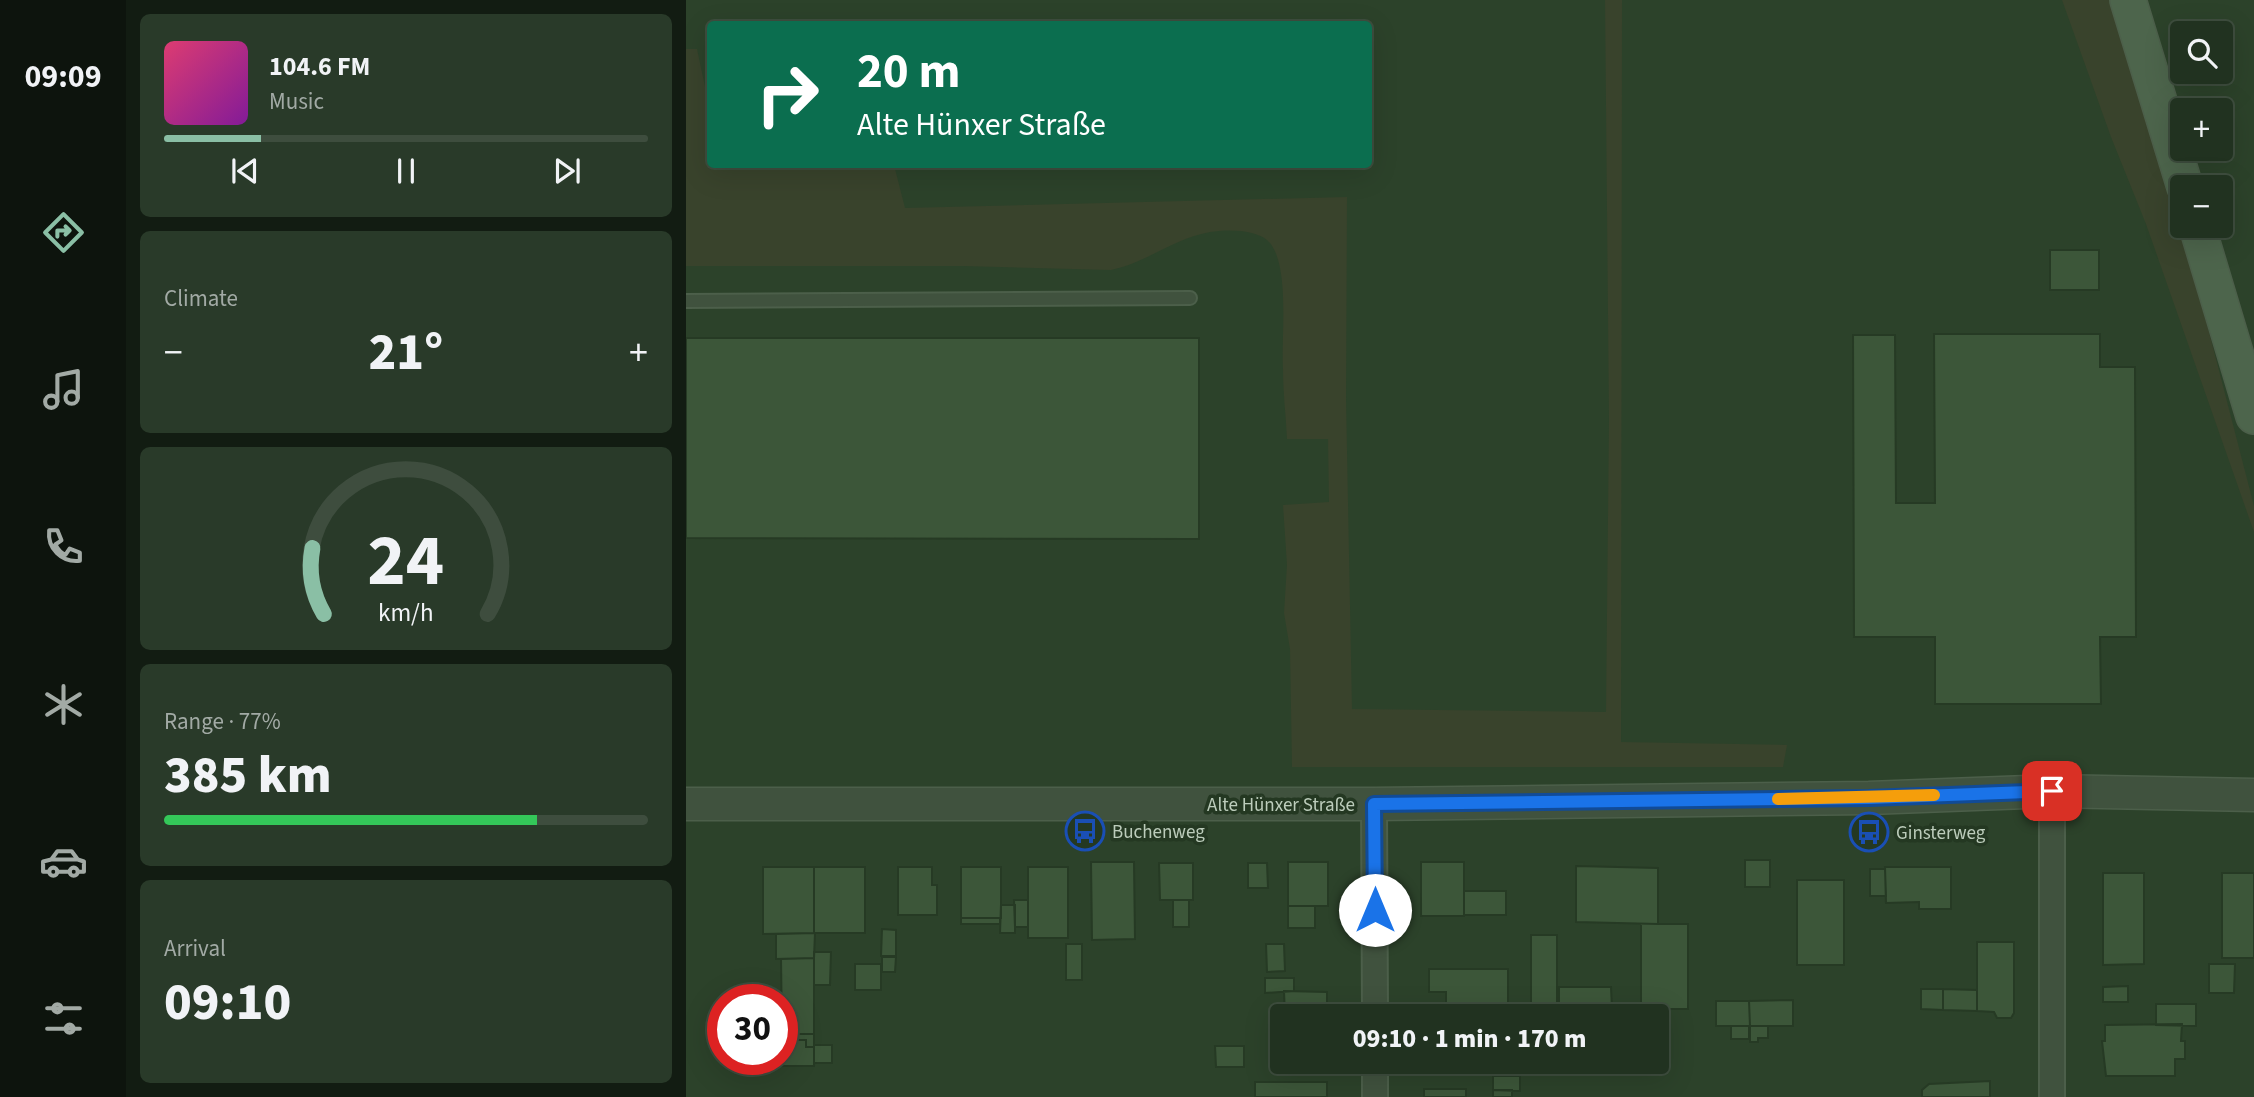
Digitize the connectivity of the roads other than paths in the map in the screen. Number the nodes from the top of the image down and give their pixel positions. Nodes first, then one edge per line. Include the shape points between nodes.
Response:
1 (2129, 0) edge
2 (2181, 175) edge
3 (2201, 238) edge
4 (1190, 298) dead end
5 (686, 300) edge
6 (2254, 416) edge
7 (2052, 791) junction
8 (2254, 795) edge
9 (686, 804) edge
10 (1374, 804) junction
11 (1375, 1004) edge
12 (1375, 1074) edge
13 (1375, 1097) edge
14 (2052, 1097) edge

1 - 2 main road
3 - 6 main road
4 - 5 lane
7 - 8 street, Alte Hünxer Straße
7 - 10 street, Alte Hünxer Straße
7 - 14 street
9 - 10 street, Alte Hünxer Straße
10 - 11 street
12 - 13 street

